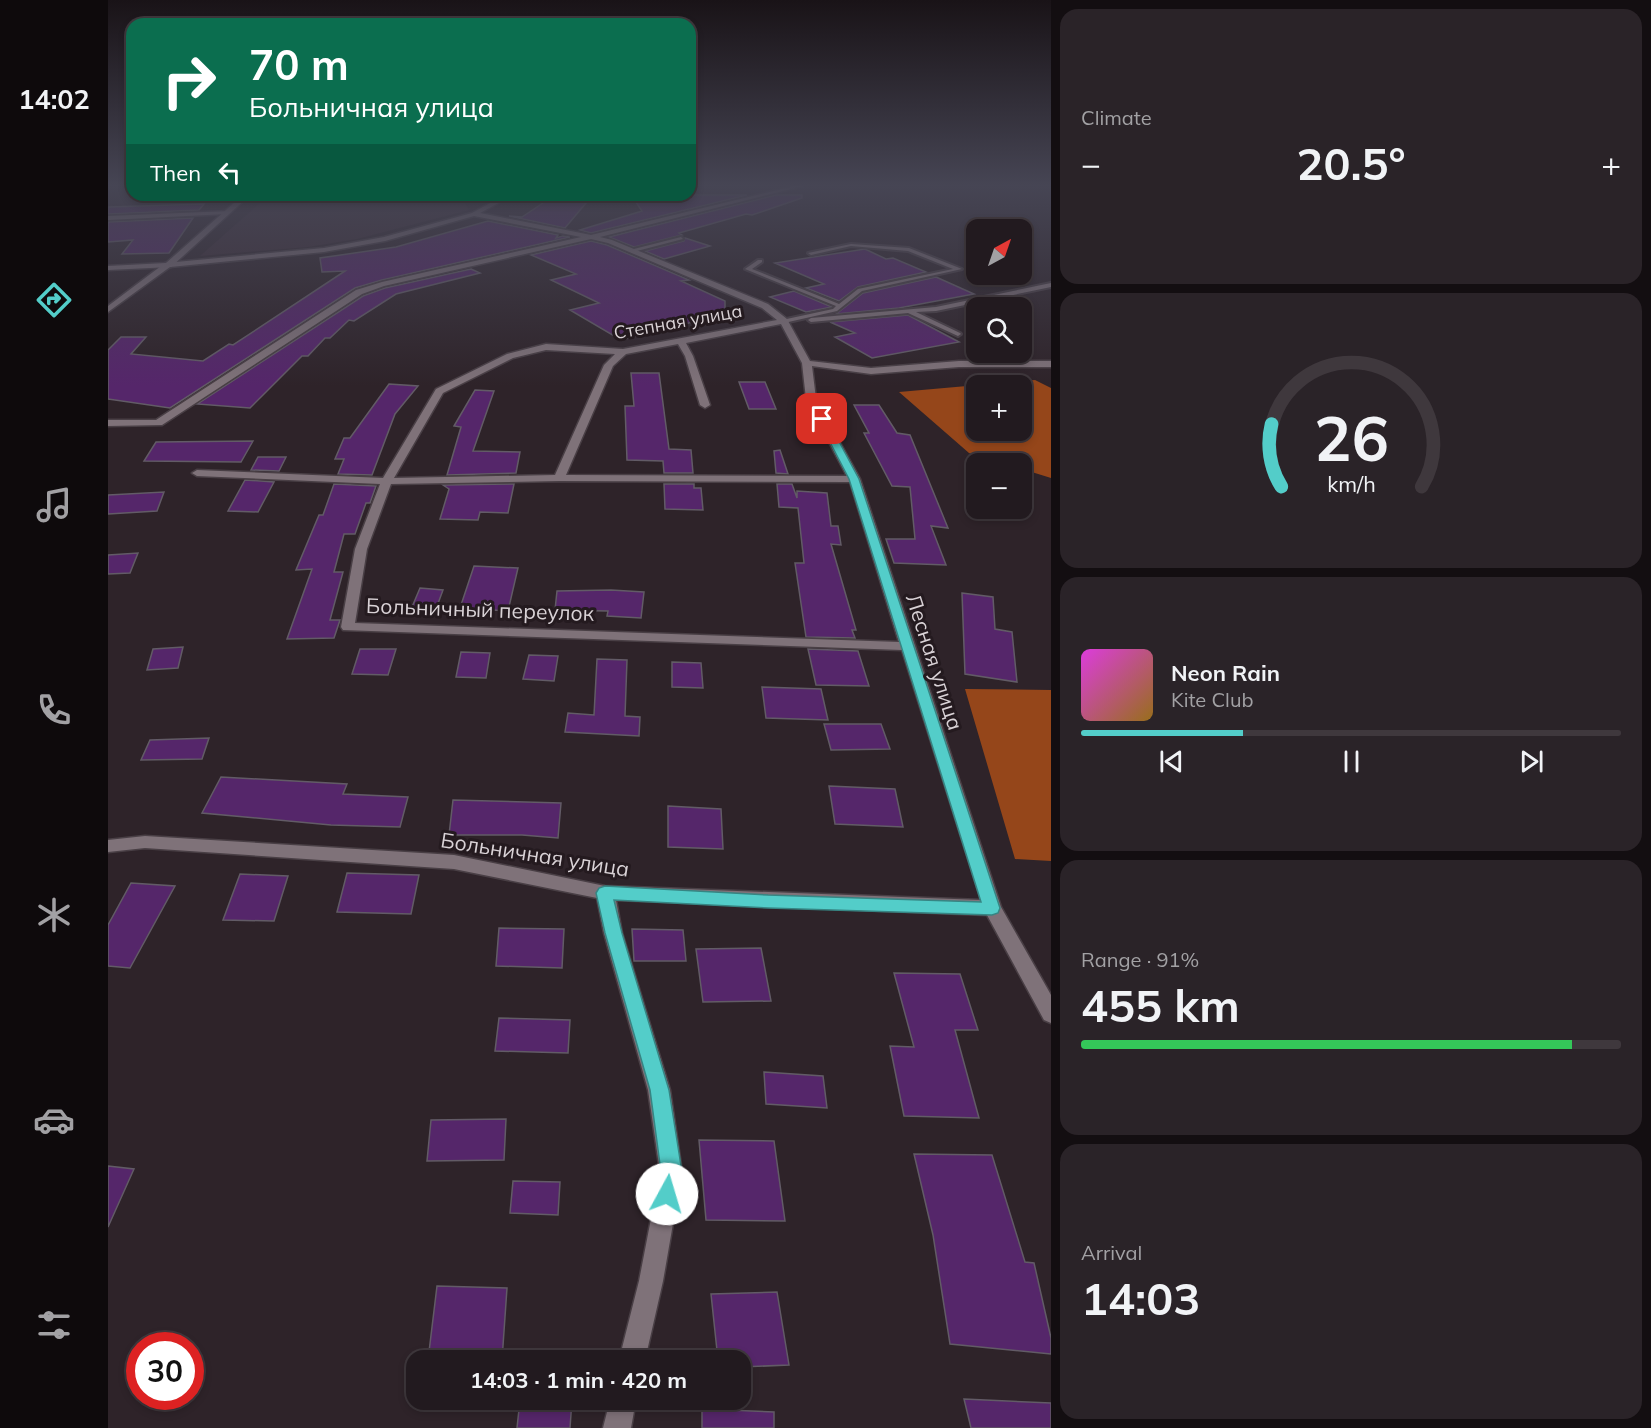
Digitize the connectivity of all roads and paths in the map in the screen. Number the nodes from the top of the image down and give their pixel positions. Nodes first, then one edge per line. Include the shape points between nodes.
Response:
1 (182, 253) edge
2 (297, 253) edge
3 (522, 253) edge
4 (639, 253) edge
5 (916, 253) edge
6 (760, 261) dead end
7 (168, 265) junction
8 (108, 268) edge
9 (1051, 285) edge
10 (840, 306) junction
11 (108, 310) edge
12 (909, 311) junction
13 (799, 317) junction
14 (784, 321) junction
15 (958, 334) dead end
16 (680, 340) junction
17 (623, 352) junction
18 (807, 363) junction
19 (1051, 364) edge
20 (705, 405) dead end
21 (108, 423) edge
22 (197, 472) dead end
23 (559, 478) junction
24 (854, 479) junction
25 (387, 481) junction
26 (906, 646) junction
27 (108, 846) edge
28 (605, 893) junction
29 (992, 908) junction
30 (1051, 1014) edge
31 (634, 1350) edge
32 (622, 1410) edge
33 (617, 1428) edge

1 - 7 street
2 - 7 street
3 - 21 street via 359,292 158,423
4 - 14 street via 765,306
5 - 10 lane via 959,269 860,290
6 - 10 lane via 748,269
7 - 8 street
7 - 11 street
9 - 12 lane
10 - 13 lane
12 - 13 lane via 816,321
12 - 15 lane
13 - 14 lane
14 - 16 street, Степная улица
14 - 18 street, Лесная улица
16 - 17 street, Степная улица
16 - 20 street
17 - 23 street via 609,365
17 - 25 street, Степная улица via 546,347 510,356 439,391
18 - 19 street via 871,371 959,364
18 - 24 street, Лесная улица via 811,399
22 - 25 street
23 - 24 street
23 - 25 street
24 - 26 street, Лесная улица
25 - 26 street, Больничный переулок via 361,549 348,627
26 - 29 street, Лесная улица
27 - 28 street, Больничная улица via 146,842 454,862
28 - 29 street, Больничная улица
28 - 31 street via 659,1090 671,1172
29 - 30 street, Лесная улица
32 - 33 street

